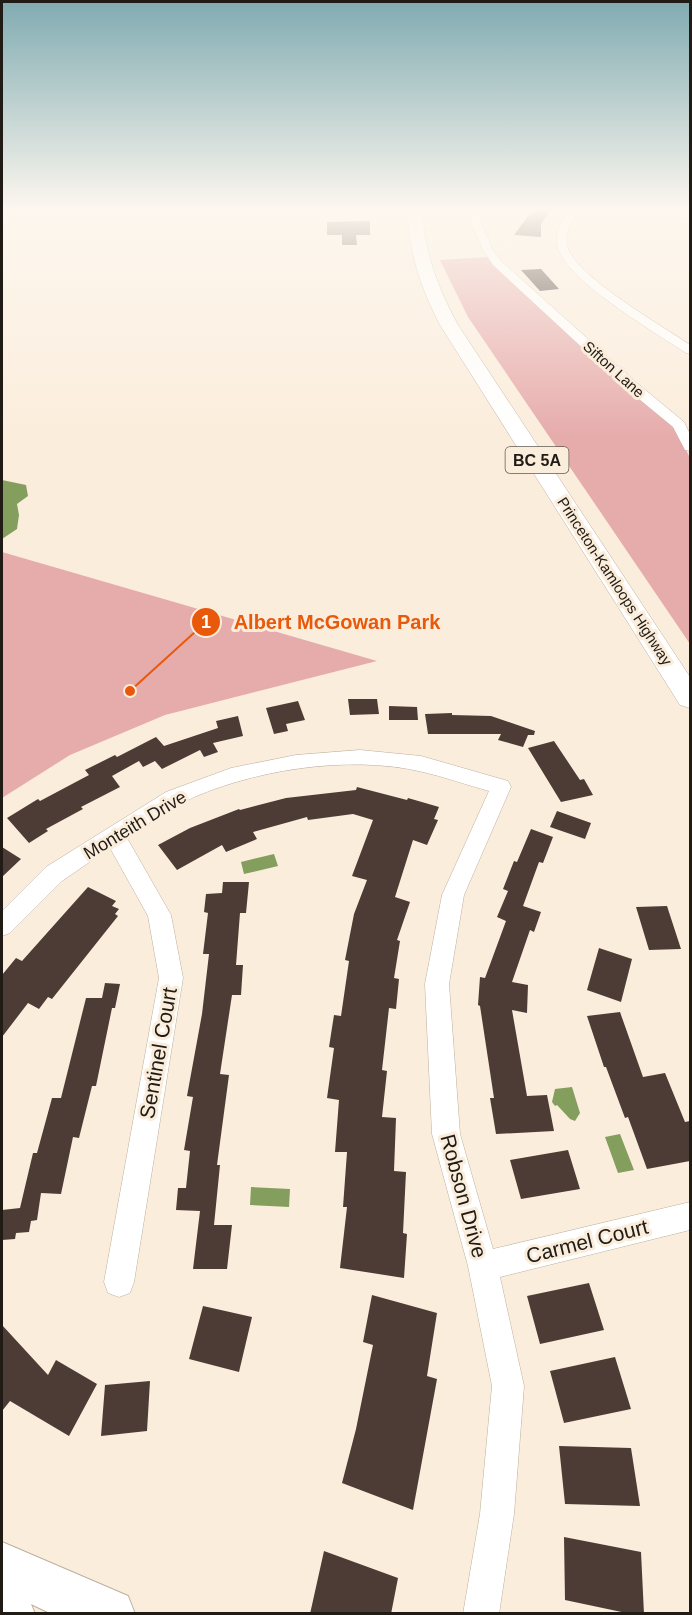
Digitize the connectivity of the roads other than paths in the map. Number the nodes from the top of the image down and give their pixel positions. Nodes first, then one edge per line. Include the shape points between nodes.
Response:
1 (430, 285) edge
2 (443, 285) edge
3 (521, 285) edge
4 (597, 285) edge
5 (690, 350) edge
6 (690, 447) edge
7 (690, 664) edge
8 (690, 698) edge
9 (501, 787) joint
10 (114, 835) junction
11 (2, 926) edge
12 (690, 1216) edge
13 (483, 1266) junction
14 (119, 1282) dead end
15 (2, 1566) edge
16 (2, 1610) edge
17 (10, 1614) edge
18 (110, 1614) edge
19 (481, 1614) edge

1 - 8 main road, Princeton-Kamloops Highway / BC 5A via 449,325
2 - 7 main road, Princeton-Kamloops Highway / BC 5A via 459,317
3 - 6 street, Sifton Lane via 679,425
4 - 5 street
9 - 10 street, Monteith Drive via 422,764 360,757 296,762 231,777 173,798
9 - 13 street, Robson Drive via 453,896 437,984 446,1134
10 - 11 street, Monteith Drive via 54,874
10 - 14 street, Sentinel Court via 159,915 171,978
12 - 13 street, Carmel Court
13 - 19 street, Robson Drive via 508,1386 497,1514
15 - 18 main road
16 - 17 main road

